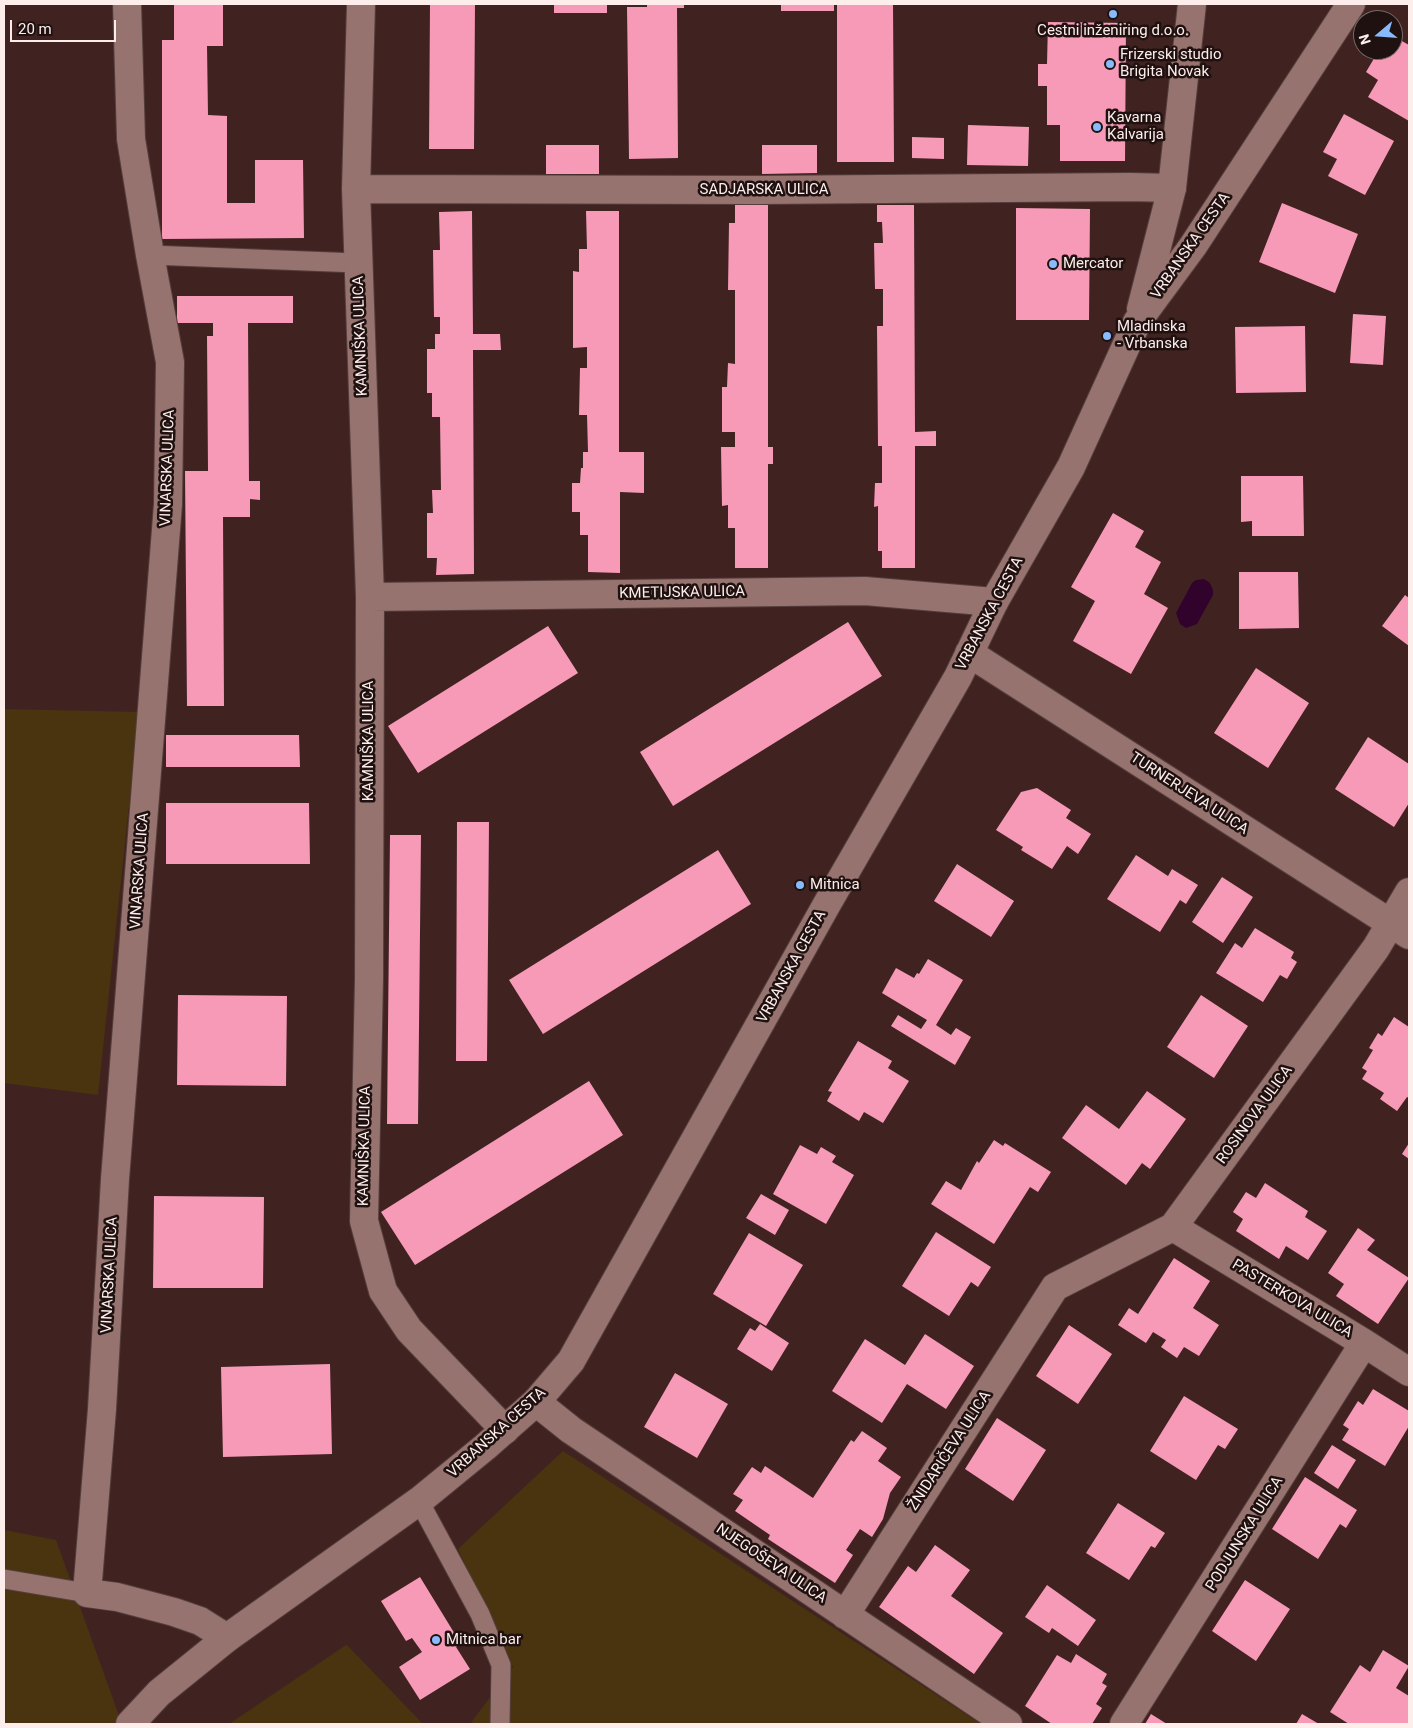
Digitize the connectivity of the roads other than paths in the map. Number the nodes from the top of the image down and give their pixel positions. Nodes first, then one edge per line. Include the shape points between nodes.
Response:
1 (128, 4) edge
2 (361, 4) edge
3 (1192, 4) edge
4 (1351, 4) edge
5 (1172, 188) junction
6 (356, 189) junction
7 (150, 255) junction
8 (358, 263) junction
9 (1137, 322) junction
10 (370, 597) junction
11 (994, 602) junction
12 (969, 653) junction
13 (1409, 892) edge
14 (1400, 929) edge
15 (1173, 1227) junction
16 (1055, 1286) joint
17 (1364, 1343) junction
18 (1409, 1372) edge
19 (536, 1402) junction
20 (505, 1430) junction
21 (419, 1501) junction
22 (4, 1579) edge
23 (87, 1593) junction
24 (845, 1615) junction
25 (227, 1638) junction
26 (130, 1724) edge
27 (500, 1724) edge
28 (1008, 1724) edge
29 (1124, 1724) edge

1 - 7 street, VINARSKA ULICA via 131,139
2 - 6 street, KAMNIŠKA ULICA
3 - 5 street
4 - 9 street, VRBANSKA CESTA via 1193,246
5 - 6 street, SADJARSKA ULICA
5 - 9 street
6 - 8 street, KAMNIŠKA ULICA
7 - 8 lane
7 - 23 street, VINARSKA ULICA via 170,362 168,504
8 - 10 street, KAMNIŠKA ULICA
9 - 11 street, VRBANSKA CESTA via 1071,467
10 - 11 street, KMETIJSKA ULICA via 865,591
10 - 20 street, KAMNIŠKA ULICA via 369,979 364,1221 383,1290 409,1330
11 - 12 street, VRBANSKA CESTA
12 - 14 street, TURNERJEVA ULICA
12 - 19 street, VRBANSKA CESTA via 571,1361
13 - 14 street, ROSINOVA ULICA
14 - 15 street, ROSINOVA ULICA via 1376,948
15 - 16 street, ROSINOVA ULICA
15 - 17 street, PASTERKOVA ULICA
16 - 24 street, ŽNIDARIČEVA ULICA
17 - 18 street, PASTERKOVA ULICA
17 - 29 street, PODJUNSKA ULICA
19 - 20 street, VRBANSKA CESTA
19 - 24 street, NJEGOŠEVA ULICA via 571,1430
20 - 21 street, VRBANSKA CESTA
21 - 25 street, VRBANSKA CESTA
21 - 27 lane via 480,1614 501,1665
22 - 23 lane
23 - 25 street via 174,1612 200,1621
24 - 28 street, NJEGOŠEVA ULICA
25 - 26 street, VRBANSKA CESTA via 159,1693

